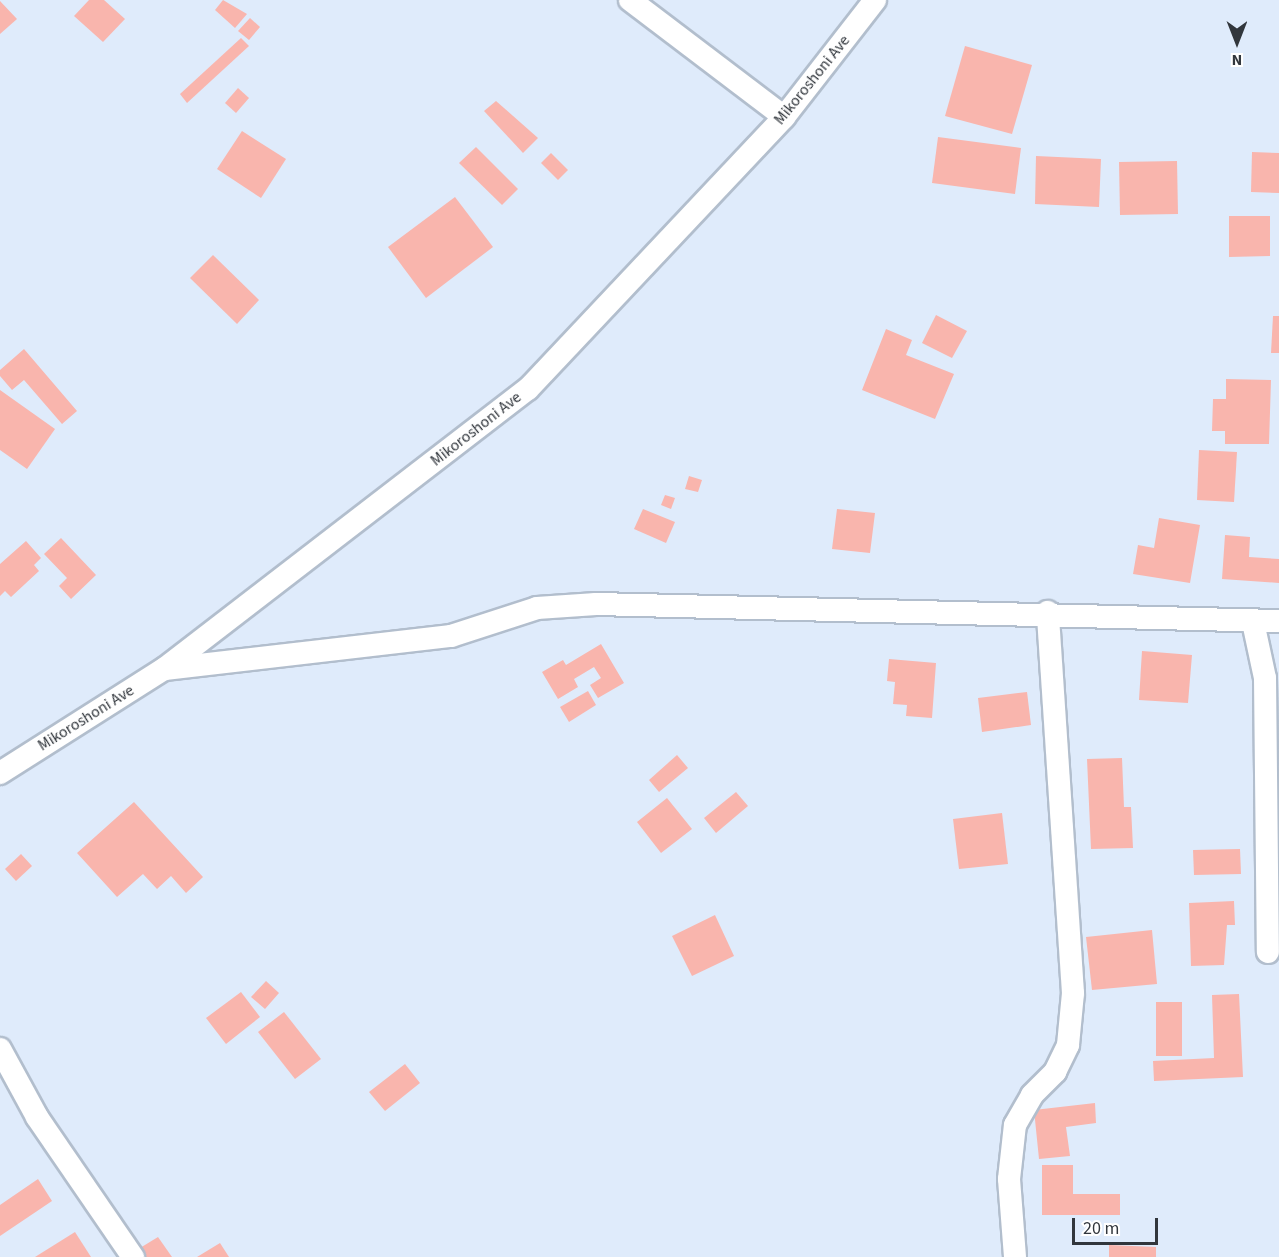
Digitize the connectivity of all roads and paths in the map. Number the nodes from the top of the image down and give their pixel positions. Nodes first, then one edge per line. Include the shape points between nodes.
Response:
1 (630, 0) edge
2 (875, 0) edge
3 (784, 117) junction
4 (1048, 612) junction
5 (1279, 621) edge
6 (1253, 622) junction
7 (164, 669) junction
8 (0, 772) edge
9 (1268, 952) dead end
10 (0, 1048) edge
11 (133, 1257) edge
12 (1015, 1257) edge

1 - 3 street
2 - 3 street, Mikoroshoni Ave
3 - 7 street, Mikoroshoni Ave via 528,389
4 - 6 street
4 - 7 street via 572,606 498,617 451,636
4 - 12 street via 1073,993 1068,1045 1056,1072 1032,1095 1015,1125 1009,1179
5 - 6 street
6 - 9 street via 1265,678
7 - 8 street, Mikoroshoni Ave
10 - 11 street via 37,1117

